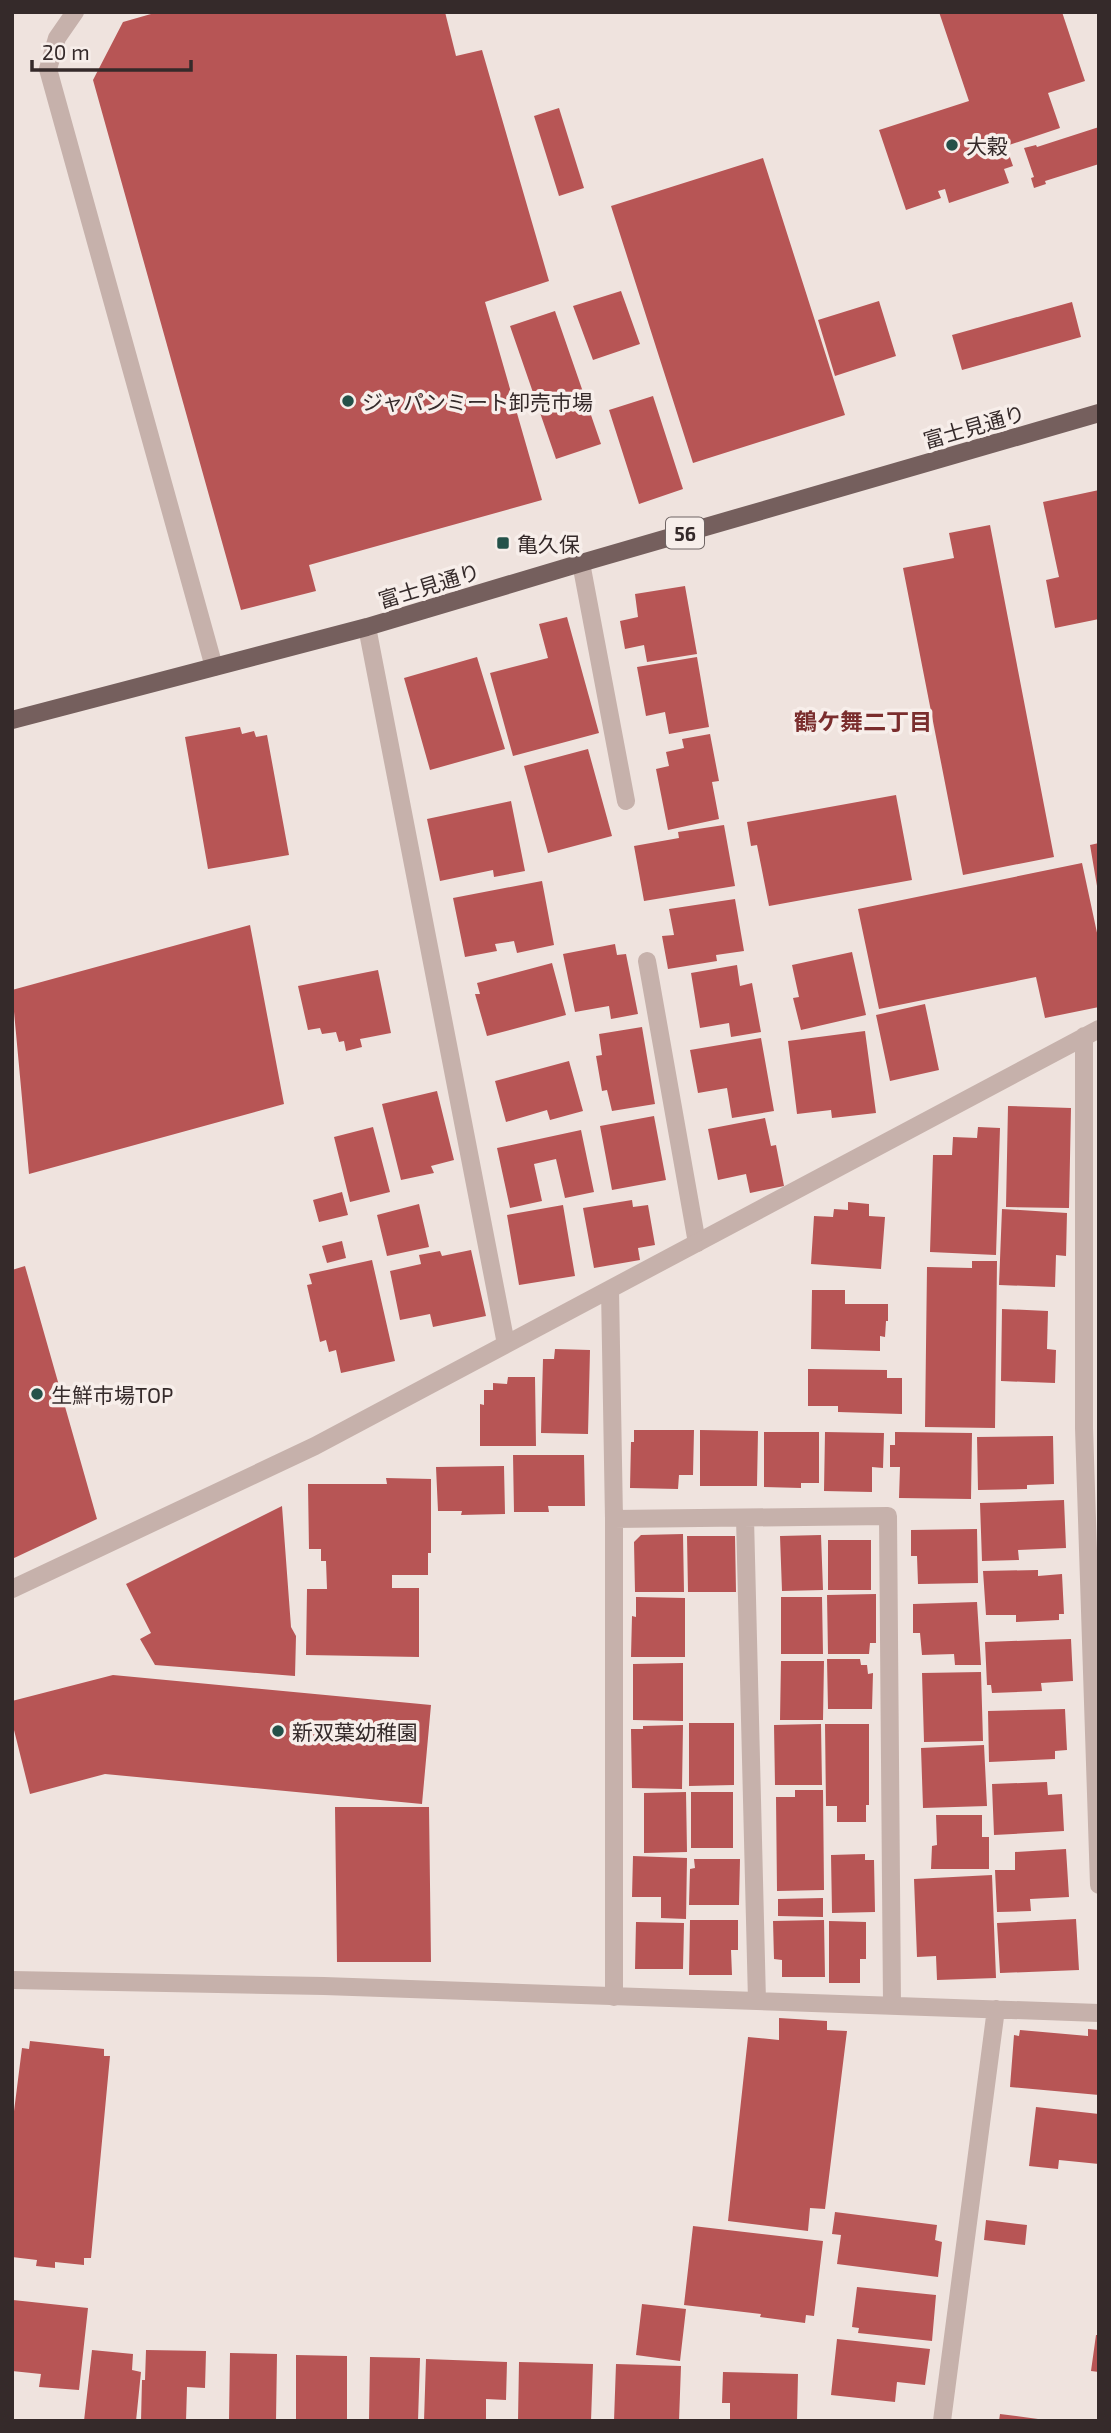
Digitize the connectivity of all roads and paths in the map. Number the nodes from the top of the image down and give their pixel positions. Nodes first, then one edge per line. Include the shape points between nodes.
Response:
1 (75, 12) edge
2 (1099, 413) edge
3 (581, 563) junction
4 (367, 628) junction
5 (214, 667) junction
6 (12, 720) edge
7 (626, 801) dead end
8 (647, 961) dead end
9 (1091, 1032) edge
10 (697, 1243) junction
11 (610, 1289) junction
12 (506, 1344) junction
13 (614, 1518) junction
14 (745, 1518) junction
15 (12, 1589) edge
16 (1099, 1885) edge
17 (12, 1980) edge
18 (614, 1997) junction
19 (758, 2001) junction
20 (892, 2005) junction
21 (996, 2009) junction
22 (1099, 2013) edge
23 (942, 2421) edge

1 - 5 street via 57,38 48,69
2 - 3 main road, 富士見通り / 56
3 - 4 main road, 富士見通り / 56
3 - 7 street
4 - 5 main road, 富士見通り / 56
4 - 12 street
5 - 6 main road, 富士見通り / 56
8 - 10 street
9 - 10 street
9 - 16 street via 1084,1428
10 - 11 street
11 - 12 street
11 - 13 street
12 - 15 street via 315,1446
13 - 14 street
13 - 18 street
14 - 19 street
14 - 20 street via 888,1516
17 - 18 street
18 - 19 street
19 - 20 street
20 - 21 street
21 - 22 street
21 - 23 street

